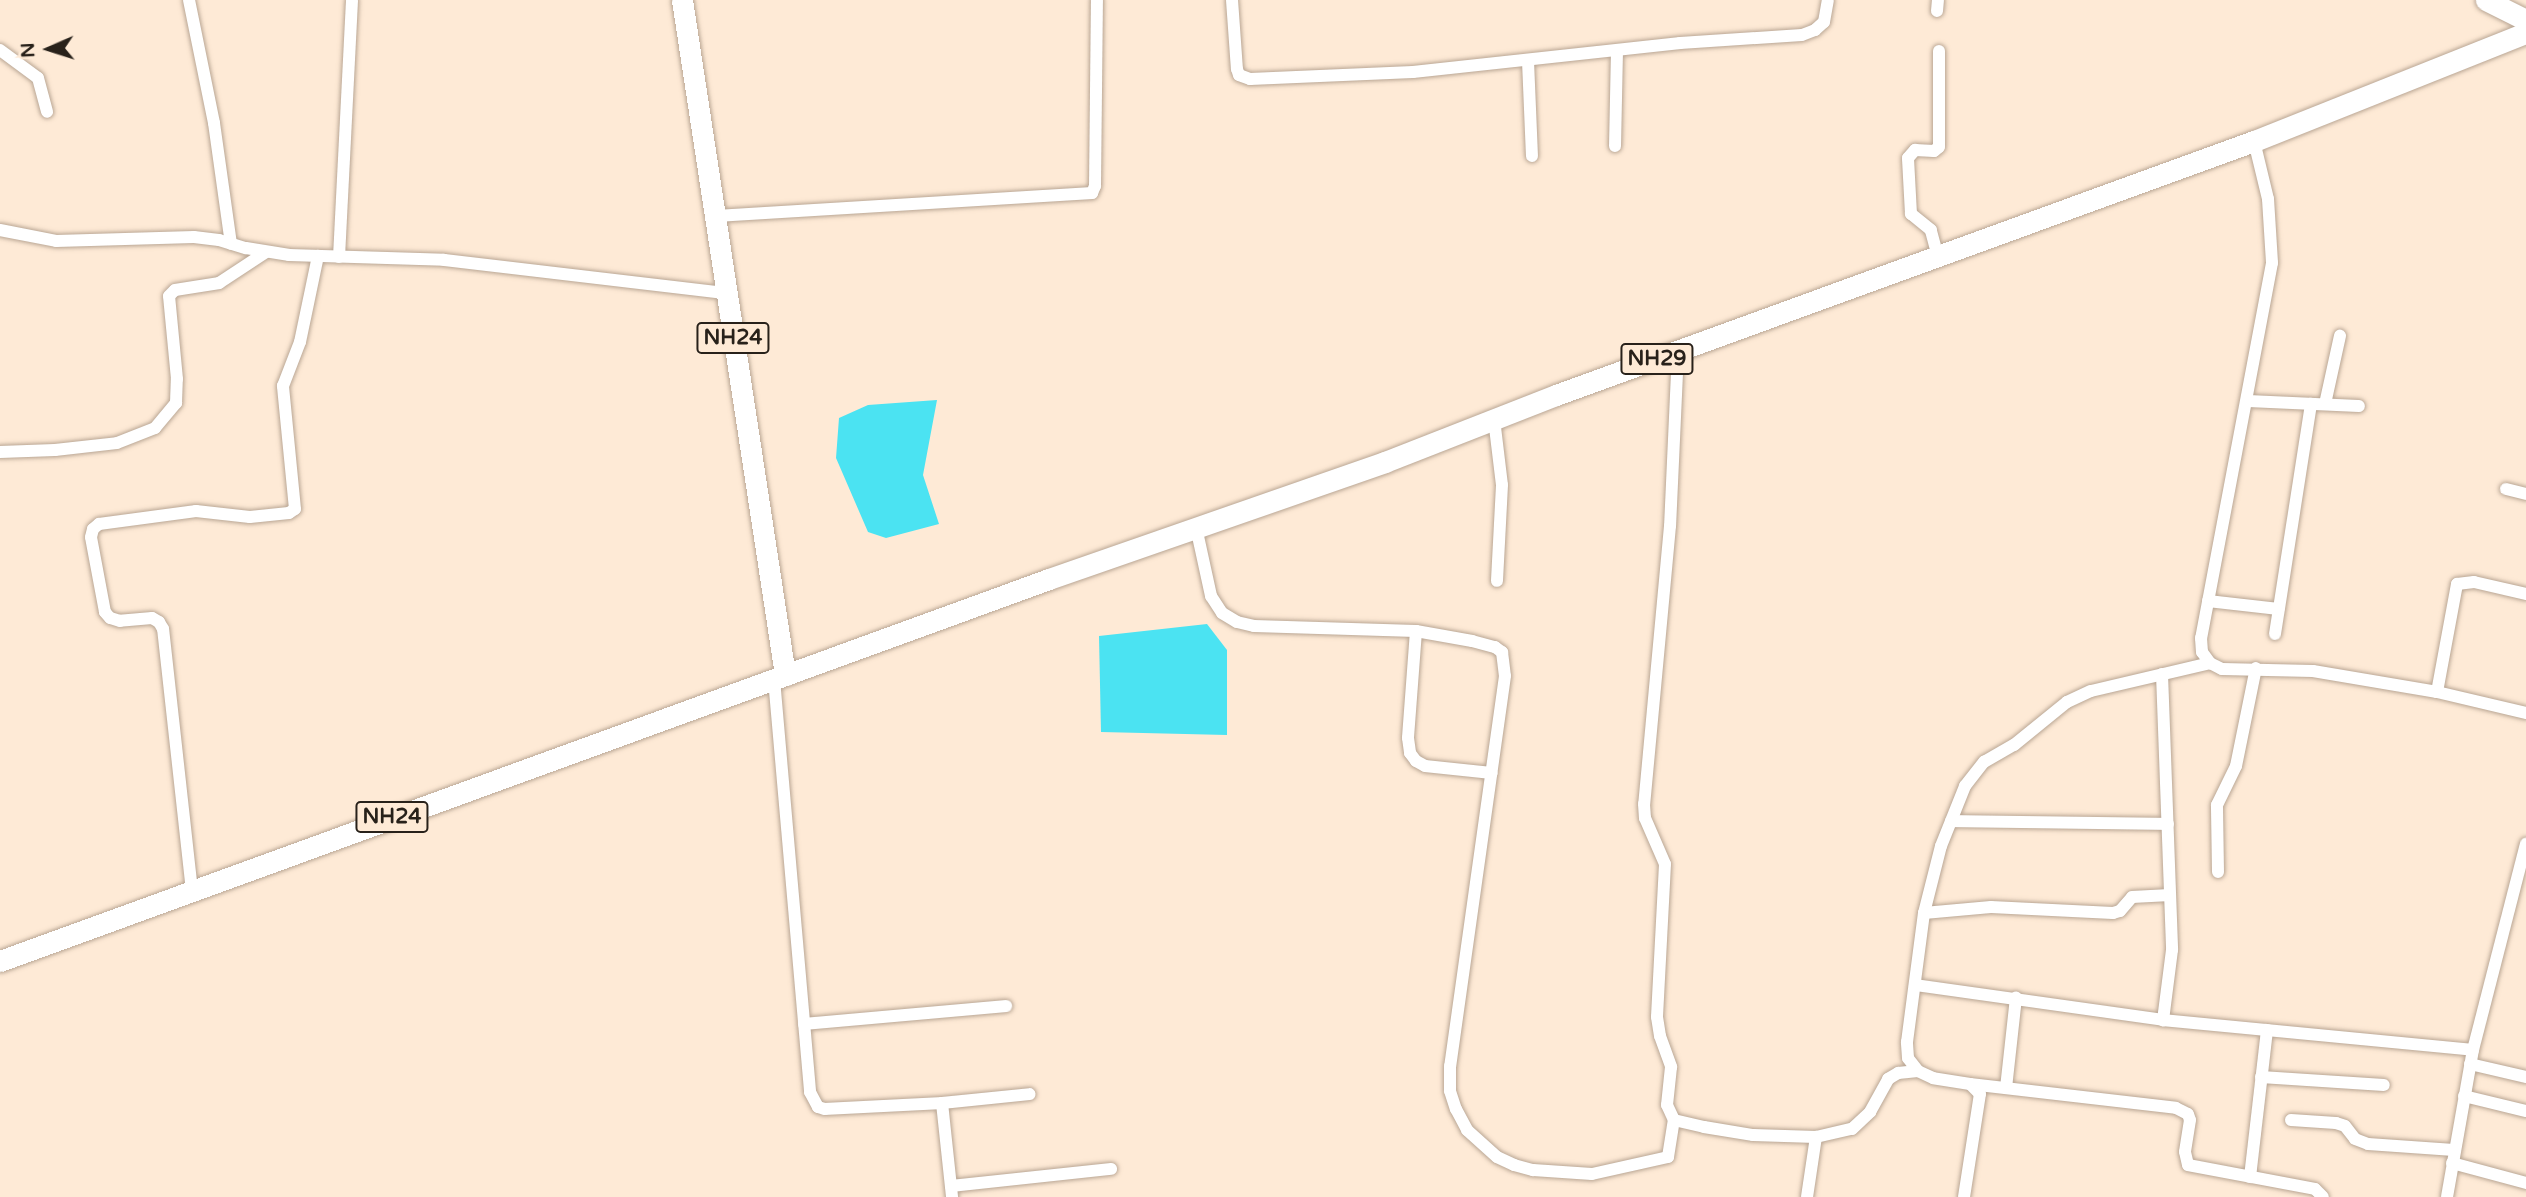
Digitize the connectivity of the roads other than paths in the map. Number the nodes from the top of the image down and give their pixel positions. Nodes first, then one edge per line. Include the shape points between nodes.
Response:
1 (189, 0) edge
2 (352, 0) edge
3 (682, 0) edge
4 (1097, 0) edge
5 (1232, 0) edge
6 (1828, 0) edge
7 (2486, 0) edge
8 (2526, 20) edge
9 (2526, 33) edge
10 (0, 50) edge
11 (1938, 51) dead end
12 (1618, 52) junction
13 (1528, 61) junction
14 (47, 112) dead end
15 (2254, 141) junction
16 (1615, 146) dead end
17 (1532, 156) dead end
18 (716, 216) junction
19 (0, 230) edge
20 (231, 244) junction
21 (266, 252) junction
22 (318, 256) junction
23 (339, 257) junction
24 (1938, 257) junction
25 (727, 293) junction
26 (2340, 336) dead end
27 (1678, 351) junction
28 (2248, 401) junction
29 (2318, 404) junction
30 (2359, 406) dead end
31 (1494, 419) junction
32 (0, 452) edge
33 (2506, 489) dead end
34 (2526, 494) edge
35 (1196, 527) junction
36 (1497, 581) dead end
37 (2526, 594) edge
38 (2208, 601) junction
39 (2279, 609) junction
40 (1416, 631) junction
41 (2275, 634) dead end
42 (2210, 663) junction
43 (2256, 668) junction
44 (2162, 674) junction
45 (779, 677) junction
46 (2437, 692) junction
47 (2526, 713) edge
48 (1492, 773) junction
49 (1951, 821) junction
50 (2168, 824) junction
51 (2526, 844) edge
52 (2218, 872) dead end
53 (2522, 873) edge
54 (192, 891) junction
55 (2170, 895) junction
56 (1924, 913) junction
57 (0, 961) edge
58 (1915, 985) junction
59 (2016, 998) junction
60 (1006, 1006) dead end
61 (2163, 1020) junction
62 (804, 1024) junction
63 (2267, 1030) junction
64 (2473, 1050) junction
65 (2470, 1064) junction
66 (1918, 1071) junction
67 (2261, 1077) junction
68 (2526, 1077) edge
69 (1970, 1084) junction
70 (2384, 1085) dead end
71 (2006, 1088) junction
72 (1030, 1094) dead end
73 (2464, 1096) junction
74 (942, 1103) junction
75 (2526, 1111) edge
76 (1674, 1120) junction
77 (2291, 1120) dead end
78 (1816, 1137) junction
79 (2453, 1157) junction
80 (1111, 1168) dead end
81 (2250, 1177) junction
82 (2526, 1183) edge
83 (951, 1191) edge
84 (1807, 1197) edge
85 (1964, 1197) edge
86 (2323, 1197) edge
87 (2447, 1197) edge

1 - 20 street via 214,123
2 - 23 street
3 - 18 highway, NH24
4 - 18 street via 1096,186 1092,193
5 - 13 street via 1237,69 1244,78 1413,72
6 - 12 street via 1824,22 1802,34
7 - 8 highway
9 - 15 highway, NH29
10 - 14 street via 38,78
11 - 24 street via 1939,147 1914,150 1908,158 1910,214 1931,230
12 - 13 street
12 - 16 street
13 - 17 street
15 - 24 highway, NH29
15 - 28 street via 2268,199 2272,263
18 - 25 highway, NH24
19 - 20 street via 56,241 194,237
20 - 21 street
21 - 22 street
21 - 32 street via 219,283 175,290 169,296 176,403 155,428 117,443
22 - 23 street
22 - 54 street via 300,342 283,386 295,509 250,517 196,511 99,524 93,529 105,612 120,621 152,618 163,629
23 - 25 street via 444,260
24 - 27 highway, NH29
25 - 45 highway, NH24
26 - 29 street
27 - 31 highway, NH29
27 - 76 street via 1670,526 1644,804 1645,818 1665,864 1657,1017 1671,1067 1667,1105
28 - 29 street
28 - 38 street
29 - 30 street
29 - 39 street
31 - 35 highway, NH29
31 - 36 street via 1503,485
33 - 34 street
35 - 40 street via 1211,596 1222,613 1237,622
35 - 45 highway, NH29
37 - 46 street via 2473,582 2457,584
38 - 39 street
38 - 42 street via 2201,638 2202,652
39 - 41 street
40 - 48 street via 1410,752 1425,766
40 - 48 street via 1472,641 1502,652 1505,676
42 - 43 street via 2222,669
42 - 44 street
43 - 46 street via 2313,671
43 - 52 street via 2236,766 2217,805
44 - 49 street via 2091,691 2067,702 2014,745 1984,762 1965,786
44 - 50 street
45 - 54 highway, NH24
45 - 62 street
46 - 47 street
48 - 76 street via 1453,1032 1450,1078 1456,1109 1468,1130 1497,1157 1534,1170 1580,1175 1668,1157
49 - 50 street
49 - 56 street
50 - 55 street
51 - 53 street
53 - 64 street
54 - 57 highway, NH24
55 - 56 street via 2132,897 2113,913 1991,907
55 - 61 street via 2172,950
56 - 58 street
58 - 59 street
58 - 66 street via 1907,1042 1908,1058
59 - 61 street
59 - 71 street
60 - 62 street
61 - 63 street
62 - 74 street via 810,1091 818,1107
63 - 64 street
63 - 67 street
64 - 65 street
65 - 68 street
65 - 73 street
66 - 69 street
66 - 78 street via 1888,1079 1870,1112 1852,1129
67 - 70 street
67 - 81 street
69 - 71 street
69 - 85 street via 1980,1094 1980,1110
71 - 81 street via 2184,1111 2190,1120 2185,1152 2188,1165
72 - 74 street
73 - 75 street
73 - 79 street
74 - 83 street
76 - 78 street via 1753,1135
77 - 79 street via 2336,1123 2368,1144
78 - 84 street
79 - 82 street
79 - 87 street
80 - 83 street
81 - 86 street via 2315,1189

